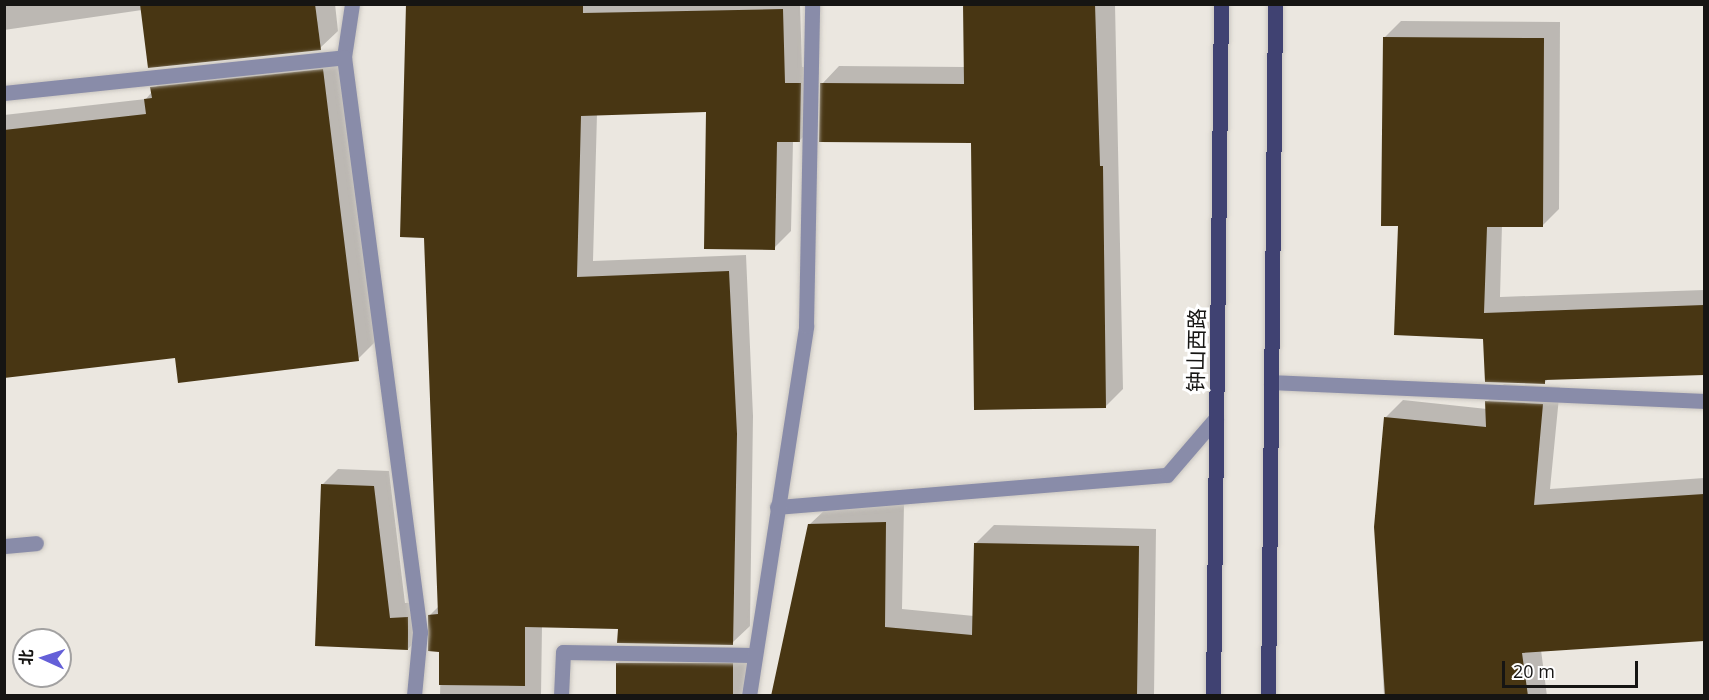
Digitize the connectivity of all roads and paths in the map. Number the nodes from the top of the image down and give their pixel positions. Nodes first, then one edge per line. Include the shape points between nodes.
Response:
1 (352, 4) edge
2 (812, 4) edge
3 (1221, 4) edge
4 (1275, 4) edge
5 (344, 57) junction
6 (4, 93) edge
7 (1271, 382) junction
8 (1704, 401) edge
9 (1216, 418) junction
10 (777, 507) junction
11 (36, 543) dead end
12 (4, 546) edge
13 (753, 655) junction
14 (414, 696) edge
15 (561, 696) edge
16 (749, 696) edge
17 (1213, 696) edge
18 (1268, 696) edge

1 - 5 lane
2 - 10 lane via 806,326
3 - 9 main road, 钟山西路
4 - 7 main road
5 - 6 lane
5 - 14 lane via 420,632
7 - 8 lane
7 - 18 main road
9 - 10 lane via 1167,475
9 - 17 main road, 钟山西路
10 - 13 lane
11 - 12 lane
13 - 15 lane via 563,652
13 - 16 lane

